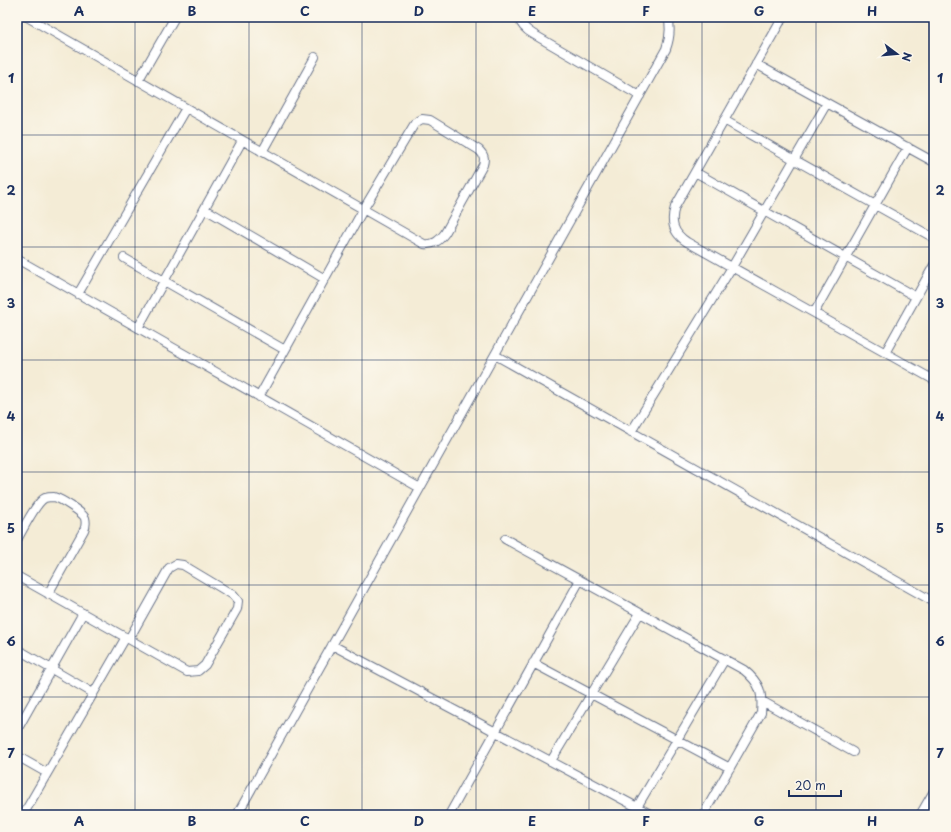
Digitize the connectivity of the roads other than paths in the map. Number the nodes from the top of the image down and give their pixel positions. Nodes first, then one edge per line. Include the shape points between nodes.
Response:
1 (27, 17) edge
2 (175, 17) edge
3 (518, 17) edge
4 (668, 17) edge
5 (783, 17) edge
6 (315, 57) dead end
7 (756, 64) junction
8 (138, 81) junction
9 (640, 96) junction
10 (826, 103) junction
11 (186, 108) junction
12 (724, 120) junction
13 (242, 141) junction
14 (908, 148) junction
15 (262, 152) junction
16 (794, 159) junction
17 (934, 162) edge
18 (695, 172) junction
19 (875, 205) junction
20 (205, 208) junction
21 (363, 210) junction
22 (764, 211) junction
23 (934, 238) edge
24 (846, 257) junction
25 (124, 258) dead end
26 (17, 259) edge
27 (934, 265) edge
28 (732, 267) junction
29 (324, 279) junction
30 (165, 281) junction
31 (78, 294) junction
32 (916, 297) junction
33 (814, 313) junction
34 (138, 328) junction
35 (285, 350) junction
36 (885, 353) junction
37 (495, 355) junction
38 (934, 380) edge
39 (259, 397) junction
40 (631, 432) junction
41 (420, 488) junction
42 (505, 539) dead end
43 (17, 540) edge
44 (17, 576) edge
45 (580, 580) junction
46 (48, 594) junction
47 (934, 602) edge
48 (83, 613) junction
49 (640, 613) junction
50 (127, 638) junction
51 (332, 646) junction
52 (17, 649) edge
53 (725, 659) junction
54 (533, 663) junction
55 (51, 669) junction
56 (93, 693) junction
57 (591, 694) junction
58 (762, 701) junction
59 (17, 730) edge
60 (495, 732) junction
61 (677, 740) junction
62 (853, 752) dead end
63 (17, 756) edge
64 (551, 762) junction
65 (730, 768) junction
66 (47, 773) junction
67 (934, 791) edge
68 (637, 807) junction
69 (23, 815) edge
70 (237, 815) edge
71 (449, 815) edge
72 (652, 815) edge
73 (703, 815) edge
74 (920, 815) edge

1 - 8 lane
2 - 8 lane
3 - 9 lane via 533,34
4 - 9 lane via 670,29 666,49
5 - 7 lane
6 - 15 lane
7 - 10 lane
7 - 12 lane
8 - 11 lane
9 - 37 lane
10 - 14 lane
10 - 16 lane
11 - 13 lane
11 - 31 lane
12 - 16 lane
12 - 18 lane
13 - 15 lane
13 - 20 lane
14 - 17 lane
14 - 19 lane
15 - 21 lane
16 - 19 lane
16 - 22 lane
18 - 22 lane
18 - 28 lane via 672,215 675,231 683,240
19 - 23 lane
19 - 24 lane
20 - 29 lane
20 - 30 lane
21 - 21 lane via 419,242 434,243 445,233 484,165 484,156 479,150 430,120 422,119 415,123
21 - 29 lane
22 - 24 lane
22 - 28 lane
24 - 32 lane
24 - 33 lane
25 - 30 lane
26 - 31 lane
27 - 32 lane
28 - 33 lane
28 - 40 lane
29 - 35 lane
30 - 34 lane
30 - 35 lane
31 - 34 lane
32 - 36 lane
33 - 36 lane
34 - 39 lane
35 - 39 lane
36 - 38 lane
37 - 40 lane
37 - 41 lane
39 - 41 lane
40 - 47 lane
41 - 51 lane
42 - 45 lane
43 - 46 lane via 38,504 45,498 59,500 85,518 86,526
44 - 46 lane
45 - 49 lane
45 - 54 lane
46 - 48 lane
48 - 50 lane
48 - 55 lane
49 - 53 lane
49 - 57 lane
50 - 50 lane via 182,670 198,671 208,661 237,610 238,601 233,595 183,565 176,564 169,568
50 - 56 lane
51 - 60 lane
51 - 70 lane
52 - 55 lane
53 - 58 lane via 754,678 760,689
53 - 61 lane
54 - 57 lane
54 - 60 lane
55 - 56 lane
55 - 59 lane
56 - 66 lane
57 - 61 lane
57 - 64 lane
58 - 62 lane
58 - 65 lane via 761,713
60 - 64 lane
60 - 71 lane
61 - 65 lane
61 - 68 lane
63 - 66 lane
64 - 68 lane
65 - 73 lane
66 - 69 lane
67 - 74 lane
68 - 72 lane

